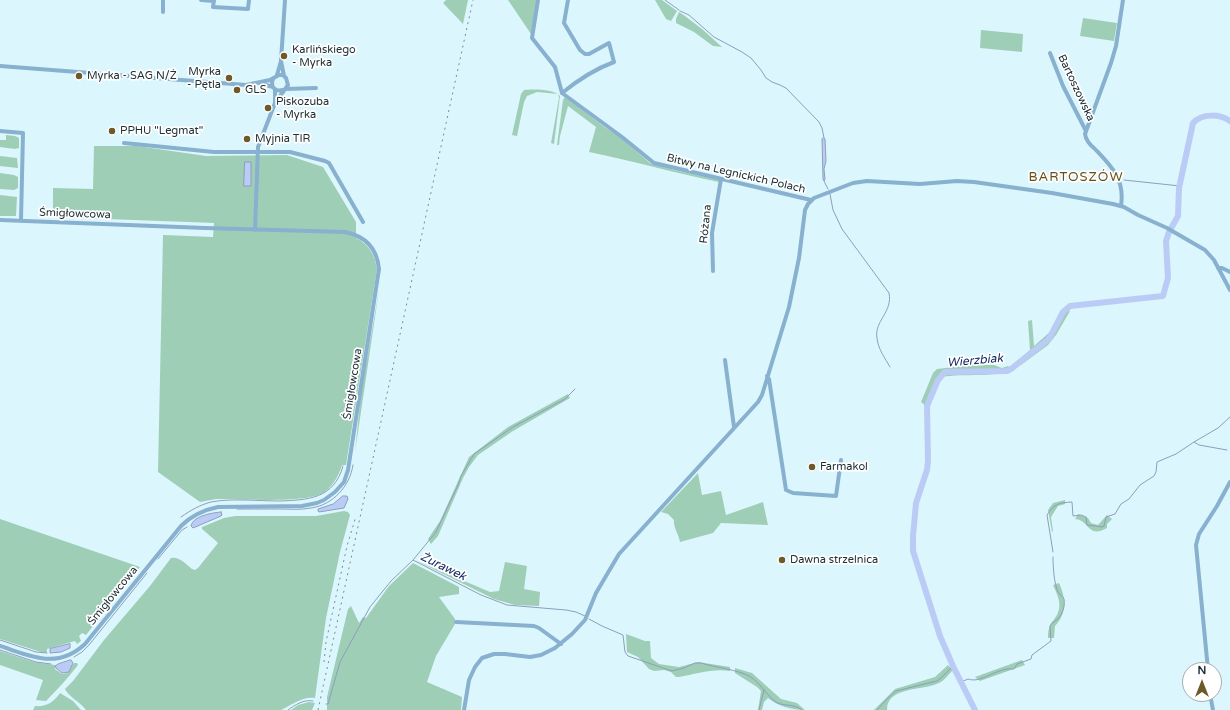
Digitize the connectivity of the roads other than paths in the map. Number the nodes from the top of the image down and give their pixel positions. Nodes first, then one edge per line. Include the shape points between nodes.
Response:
1 (163, 0) edge
2 (201, 0) edge
3 (249, 0) edge
4 (285, 0) edge
5 (538, 0) edge
6 (568, 0) edge
7 (1123, 0) edge
8 (214, 1) edge
9 (163, 12) dead end
10 (1050, 53) dead end
11 (281, 61) junction
12 (0, 66) edge
13 (277, 75) junction
14 (284, 76) junction
15 (273, 79) junction
16 (288, 82) junction
17 (259, 83) junction
18 (274, 88) junction
19 (299, 88) junction
20 (316, 88) dead end
21 (284, 90) junction
22 (562, 93) junction
23 (275, 103) junction
24 (0, 131) edge
25 (1086, 131) junction
26 (124, 143) dead end
27 (257, 152) junction
28 (722, 179) junction
29 (811, 200) junction
30 (1121, 206) junction
31 (0, 220) edge
32 (21, 220) junction
33 (363, 222) dead end
34 (255, 230) junction
35 (1218, 268) junction
36 (713, 271) dead end
37 (1230, 272) edge
38 (1230, 290) edge
39 (725, 360) dead end
40 (767, 376) junction
41 (734, 427) junction
42 (840, 460) dead end
43 (1230, 482) edge
44 (456, 622) dead end
45 (560, 644) junction
46 (0, 646) edge
47 (1207, 662) edge
48 (464, 710) edge

1 - 9 street
2 - 8 street
3 - 8 street via 248,9 213,7
4 - 11 street
5 - 22 street via 532,38 555,66
6 - 22 street via 564,23 583,53 589,54 609,43 614,62 604,65
7 - 25 street via 1115,52
10 - 25 street, Bartoszowska via 1063,86
11 - 13 street
11 - 14 street
12 - 17 street via 246,85
13 - 14 street
13 - 15 street
14 - 16 street
15 - 17 street
15 - 18 street
16 - 19 street
16 - 21 street
17 - 18 street
18 - 21 street via 278,91
18 - 23 street
19 - 20 street
19 - 21 street
21 - 23 street
22 - 28 street, Bitwy na Legnickich Polach via 654,163
23 - 27 street
24 - 32 street via 23,133
25 - 30 street, Bartoszowska via 1088,143 1118,176 1122,190
26 - 27 street via 214,152
27 - 33 street via 290,152 328,162
27 - 34 street
28 - 29 street, Bitwy na Legnickich Polach
28 - 36 street, Różana via 712,233
29 - 30 street via 836,188 859,182 920,184 957,181 1052,193
29 - 40 street via 805,210 789,306
30 - 35 street via 1173,230 1205,250
31 - 32 street, Śmigłowcowa
32 - 34 street, Śmigłowcowa
34 - 46 street, Śmigłowcowa via 355,234 371,246 378,260 378,279 344,482 331,496 316,503 302,506 218,507 195,514 181,526 85,644 71,654 55,659 42,659
35 - 37 street
35 - 38 street
39 - 41 street
40 - 41 street via 758,402
40 - 42 street via 786,490 792,493 836,496
41 - 45 street via 619,554 596,593 585,620
43 - 47 street via 1199,534 1196,545
44 - 45 street via 534,626
45 - 48 street via 536,656 494,654 482,658 469,680

